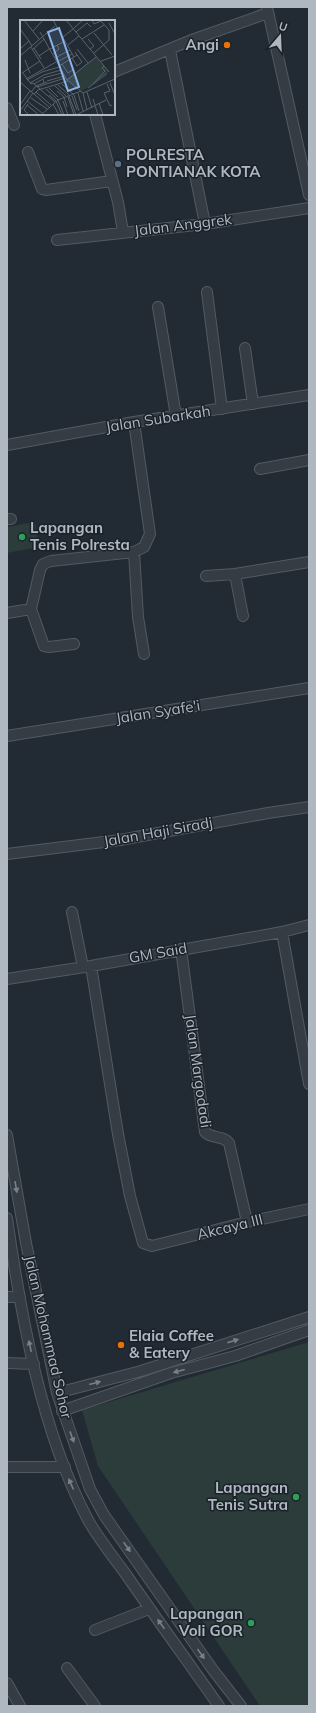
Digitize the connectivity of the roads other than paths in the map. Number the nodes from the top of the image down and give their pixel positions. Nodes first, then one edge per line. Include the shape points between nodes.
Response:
1 (267, 10) edge
2 (170, 50) junction
3 (115, 72) edge
4 (7, 108) edge
5 (95, 115) edge
6 (14, 125) dead end
7 (28, 152) dead end
8 (112, 181) junction
9 (309, 192) edge
10 (309, 208) edge
11 (205, 224) junction
12 (123, 232) junction
13 (57, 240) dead end
14 (207, 292) dead end
15 (158, 307) dead end
16 (244, 348) dead end
17 (309, 395) edge
18 (252, 404) junction
19 (222, 409) junction
20 (176, 416) junction
21 (134, 422) junction
22 (7, 444) edge
23 (309, 460) edge
24 (260, 469) dead end
25 (134, 552) junction
26 (309, 562) edge
27 (235, 574) junction
28 (206, 576) dead end
29 (31, 610) junction
30 (7, 613) edge
31 (243, 616) dead end
32 (74, 644) dead end
33 (144, 654) dead end
34 (309, 688) edge
35 (7, 736) edge
36 (309, 807) edge
37 (7, 854) edge
38 (72, 912) dead end
39 (309, 925) edge
40 (282, 932) junction
41 (181, 949) junction
42 (87, 966) junction
43 (7, 978) edge
44 (309, 1084) edge
45 (7, 1135) edge
46 (309, 1209) edge
47 (7, 1218) edge
48 (247, 1222) junction
49 (26, 1243) junction
50 (11, 1246) junction
51 (7, 1297) edge
52 (20, 1297) junction
53 (309, 1317) edge
54 (275, 1327) junction
55 (309, 1330) edge
56 (280, 1339) junction
57 (7, 1363) edge
58 (34, 1364) junction
59 (141, 1371) junction
60 (143, 1383) junction
61 (57, 1393) junction
62 (62, 1411) junction
63 (65, 1467) junction
64 (7, 1468) edge
65 (104, 1516) junction
66 (87, 1519) junction
67 (148, 1609) junction
68 (95, 1630) dead end
69 (67, 1668) dead end
70 (213, 1670) junction
71 (200, 1678) junction
72 (7, 1683) edge
73 (20, 1706) edge
74 (95, 1706) edge
75 (220, 1706) edge
76 (241, 1706) edge

1 - 2 street
1 - 9 street
2 - 3 street
2 - 11 street
4 - 6 street
5 - 8 street
7 - 8 street via 42,190
8 - 12 street
10 - 11 street, Jalan Anggrek
11 - 12 street, Jalan Anggrek
12 - 13 street, Jalan Anggrek
14 - 19 street
15 - 20 street
16 - 18 street
17 - 18 street, Jalan Subarkah
18 - 19 street, Jalan Subarkah
19 - 20 street, Jalan Subarkah
20 - 21 street, Jalan Subarkah
21 - 22 street, Jalan Subarkah
21 - 25 street via 150,534 144,547
23 - 24 street
25 - 29 street via 44,564 40,570
25 - 33 street via 138,617
26 - 27 street
27 - 28 street
27 - 31 street
29 - 30 street
29 - 32 street via 44,646
34 - 35 street, Jalan Syafe'i
36 - 37 street, Jalan Haji Siradj via 120,840
38 - 42 street
39 - 40 street, GM Said
40 - 41 street, GM Said
40 - 44 street
41 - 42 street, GM Said
41 - 48 street, Jalan Margodadi via 205,1132 210,1136 225,1138 229,1143
42 - 43 street, GM Said
42 - 48 street, Akcaya III via 130,1196 143,1243 152,1246
45 -> 49 street, Jalan Mohammad Sohor
46 - 48 street, Akcaya III
47 - 50 street, Jalan Mohammad Sohor
49 - 50 street
49 - 61 street, Jalan Mohammad Sohor
50 - 52 street, Jalan Mohammad Sohor
51 - 52 street
58 -> 52 street, Jalan Mohammad Sohor
53 - 54 street
54 - 56 street
59 -> 54 street
55 - 56 street
56 -> 60 street via 235,1356
57 - 58 street
58 - 63 street, Jalan Mohammad Sohor
59 - 60 street
61 -> 59 street
60 - 62 street
61 - 62 street, Jalan Mohammad Sohor
62 -> 65 street, Jalan Mohammad Sohor via 90,1489
63 - 64 street
66 -> 63 street, Jalan Mohammad Sohor
65 - 66 street
65 -> 70 street, Jalan Mohammad Sohor
66 - 67 street, Jalan Mohammad Sohor
67 - 68 street
71 -> 67 street, Jalan Mohammad Sohor
69 - 74 street
70 - 71 street
70 - 76 street, Jalan Mohammad Sohor
71 - 75 street, Jalan Mohammad Sohor
72 - 73 street

